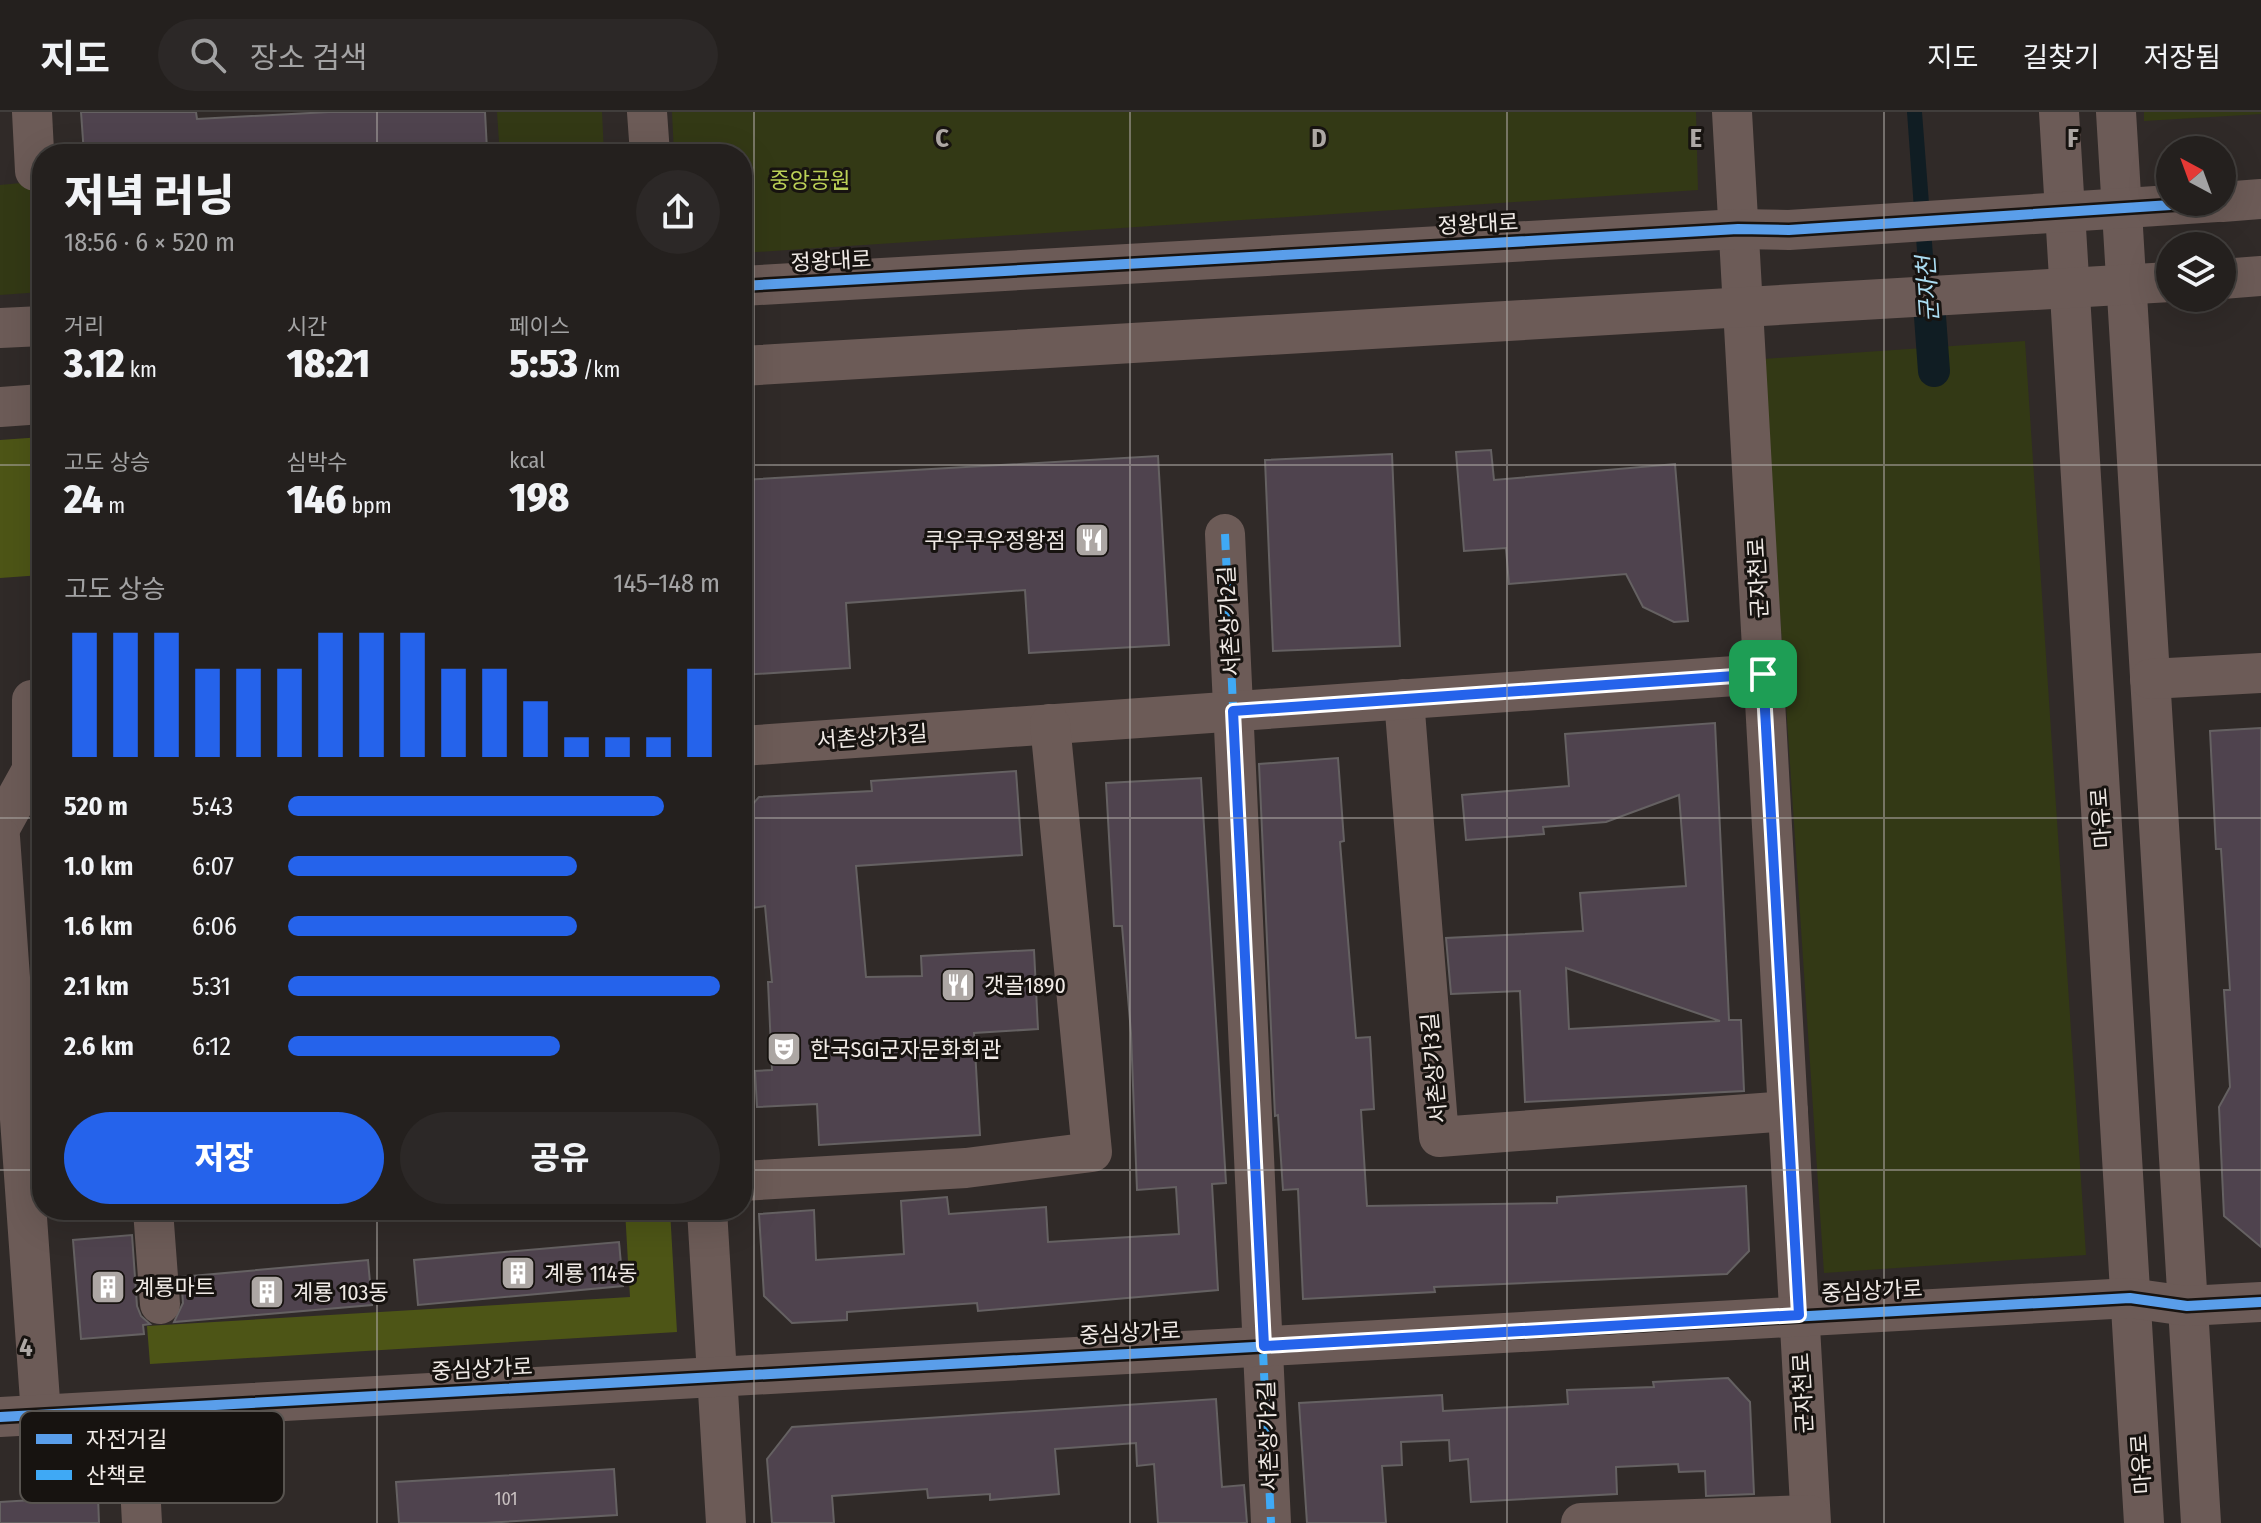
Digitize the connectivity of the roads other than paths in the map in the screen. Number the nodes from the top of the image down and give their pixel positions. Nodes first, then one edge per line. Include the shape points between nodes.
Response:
1 (32, 112) edge
2 (647, 112) edge
3 (1732, 112) edge
4 (2059, 112) edge
5 (2116, 112) edge
6 (34, 144) edge
7 (649, 144) edge
8 (2261, 199) edge
9 (2236, 201) edge
10 (2156, 205) edge
11 (2122, 207) junction
12 (2065, 211) junction
13 (1738, 229) junction
14 (2261, 276) edge
15 (2236, 278) edge
16 (2156, 283) edge
17 (2127, 284) junction
18 (752, 285) edge
19 (2068, 287) junction
20 (1742, 306) junction
21 (32, 326) edge
22 (0, 328) edge
23 (752, 365) edge
24 (32, 405) edge
25 (0, 407) edge
26 (1225, 534) dead end
27 (2261, 673) edge
28 (1763, 674) junction
29 (2150, 679) junction
30 (1404, 699) junction
31 (1233, 711) junction
32 (1050, 724) junction
33 (752, 745) edge
34 (32, 777) edge
35 (0, 828) edge
36 (0, 837) edge
37 (26, 988) edge
38 (9, 1087) edge
39 (1788, 1111) junction
40 (752, 1180) edge
41 (24, 1212) edge
42 (154, 1220) edge
43 (708, 1220) edge
44 (2130, 1298) junction
45 (2261, 1302) edge
46 (160, 1304) dead end
47 (2187, 1306) junction
48 (1799, 1315) junction
49 (1264, 1346) junction
50 (718, 1375) junction
51 (136, 1410) joint
52 (41, 1411) edge
53 (117, 1411) edge
54 (20, 1416) edge
55 (0, 1417) edge
56 (141, 1503) edge
57 (1810, 1519) edge
58 (142, 1523) edge
59 (726, 1523) edge
60 (1271, 1523) edge
61 (1581, 1523) edge
62 (2144, 1523) edge
63 (2201, 1523) edge

1 - 6 street
2 - 7 street
3 - 13 street, 군자천로
4 - 12 street, 마유로
5 - 11 street
8 - 9 street, 정왕대로
10 - 11 street, 정왕대로
11 - 12 street, 정왕대로
11 - 17 street
12 - 13 street, 정왕대로
12 - 19 street, 마유로
13 - 18 street, 정왕대로
13 - 20 street, 군자천로
14 - 15 street
16 - 17 street
17 - 19 street
17 - 29 street
19 - 20 street
19 - 44 street, 마유로
20 - 23 street
20 - 28 street, 군자천로
21 - 22 street
24 - 25 street
26 - 31 street, 서촌상가2길
27 - 29 street
28 - 30 street, 서촌상가3길
28 - 39 street, 군자천로
29 - 47 street
30 - 31 street, 서촌상가3길
30 - 39 street, 서촌상가3길 via 1439,1137
31 - 32 street, 서촌상가3길
31 - 49 street, 서촌상가2길
32 - 33 street, 서촌상가3길
32 - 40 street via 1092,1152 966,1168
34 - 35 street
36 - 37 street
37 - 38 street
38 - 41 street
39 - 48 street, 군자천로
41 - 52 street
42 - 46 street
43 - 50 street
44 - 47 street, 중심상가로
44 - 48 street, 중심상가로
44 - 62 street, 마유로
45 - 47 street, 중심상가로
47 - 63 street
48 - 49 street, 중심상가로
48 - 57 street, 군자천로
49 - 50 street, 중심상가로
49 - 60 street, 서촌상가2길
50 - 51 street, 중심상가로
50 - 59 street
51 - 53 street, 중심상가로
54 - 55 street, 중심상가로
56 - 58 street
57 - 61 street

